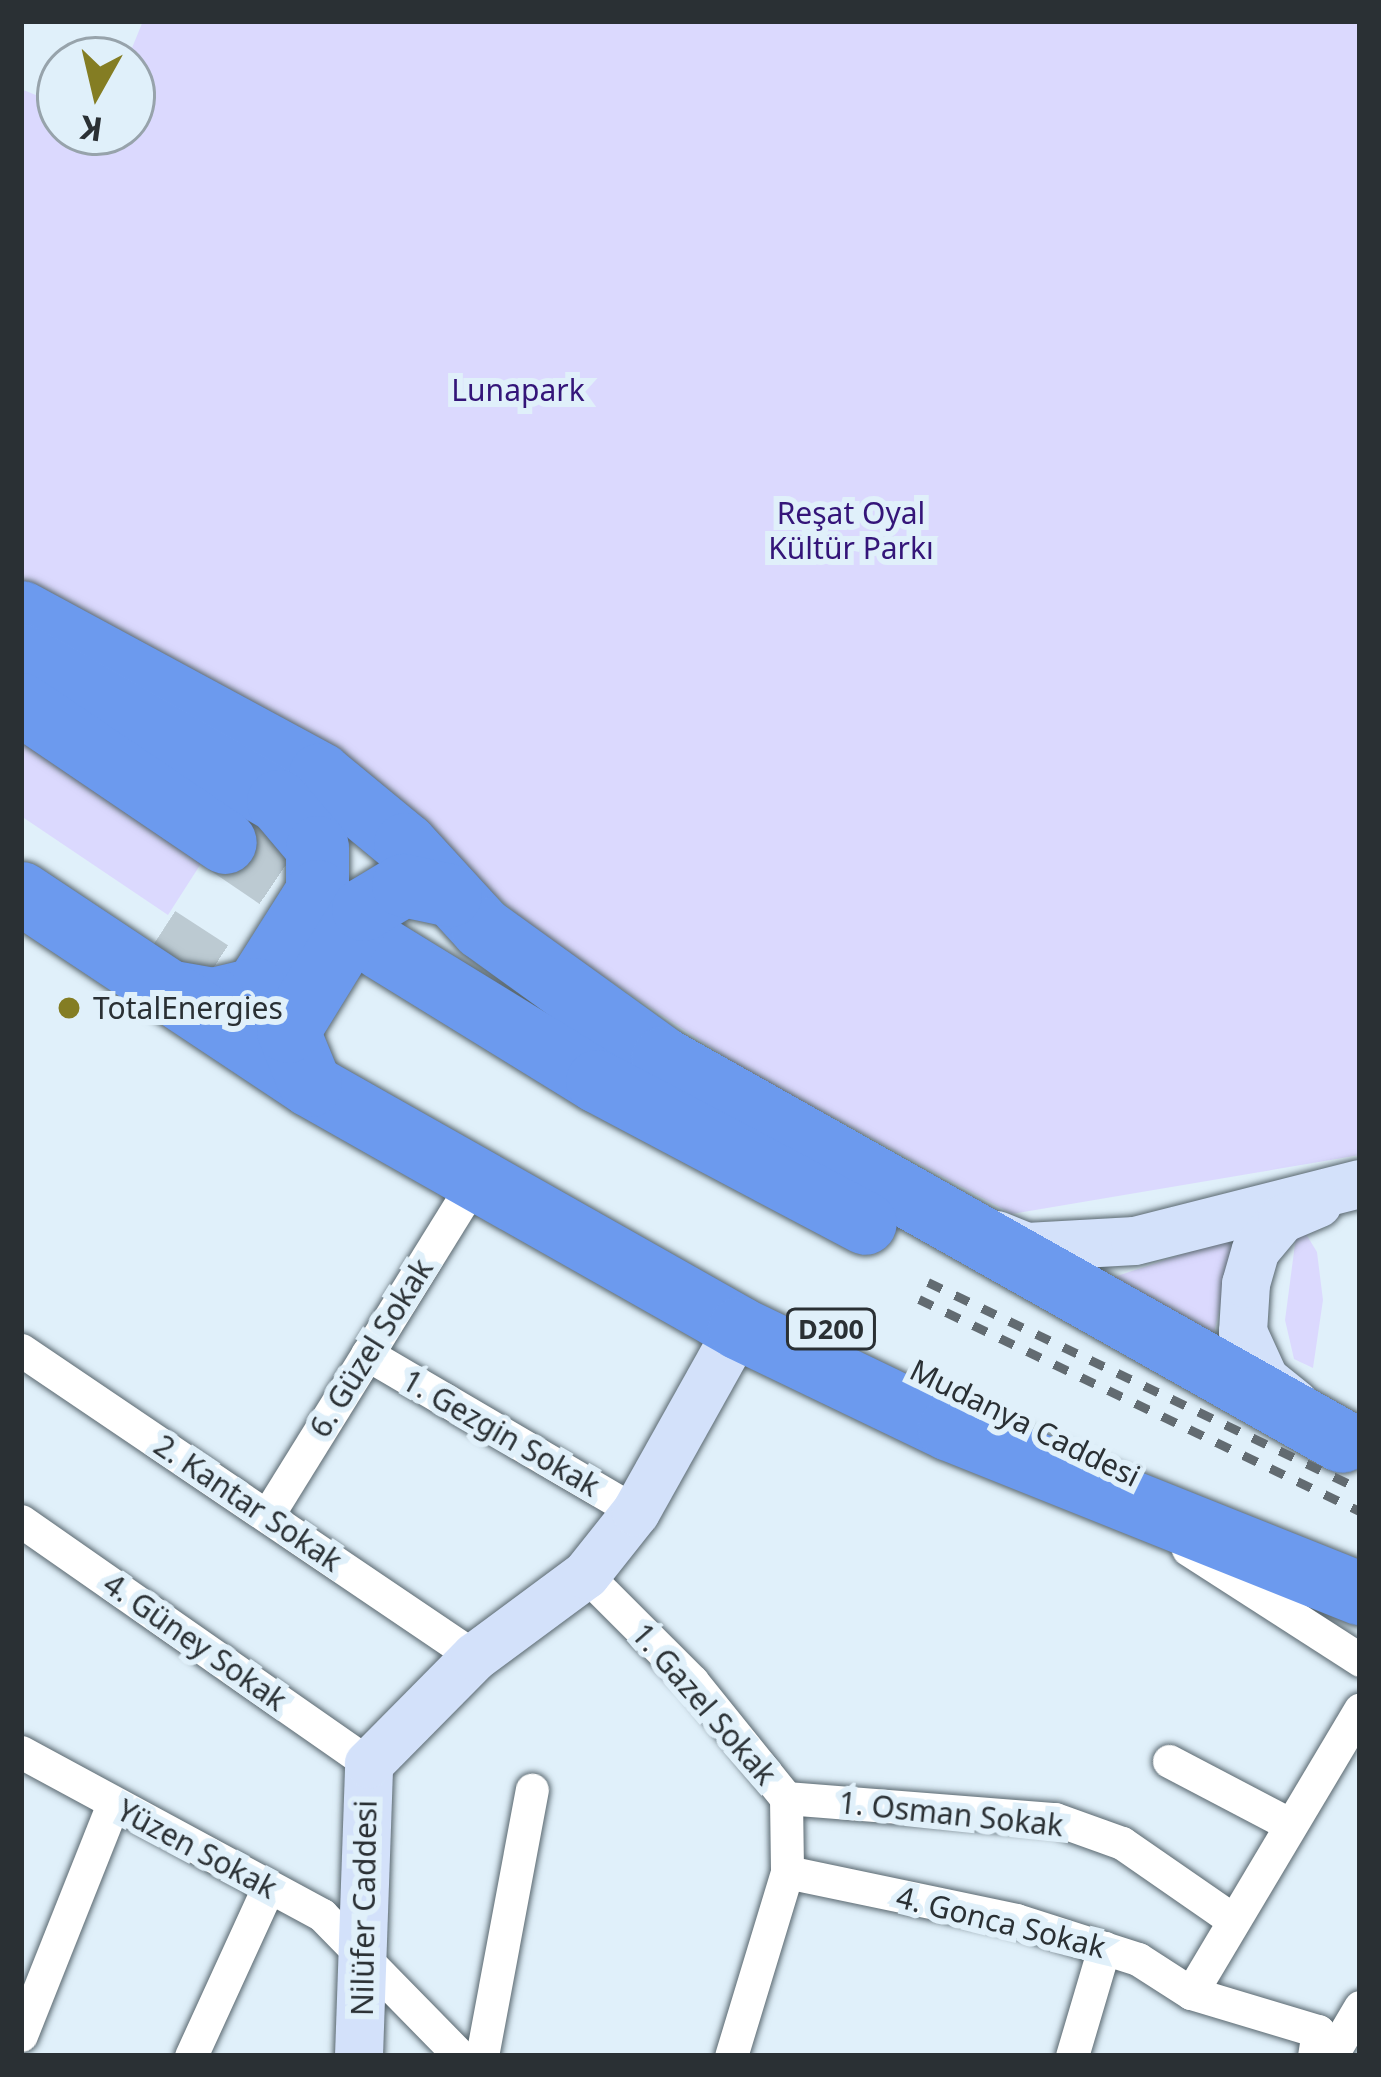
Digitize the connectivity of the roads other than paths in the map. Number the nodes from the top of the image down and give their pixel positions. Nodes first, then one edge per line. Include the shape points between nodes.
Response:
1 (21, 612) edge
2 (21, 656) edge
3 (21, 704) edge
4 (225, 842) tunnel mouth
5 (25, 892) edge
6 (450, 895) junction
7 (381, 948) tunnel mouth
8 (167, 964) junction
9 (316, 1064) junction
10 (475, 1181) junction
11 (1360, 1186) edge
12 (933, 1210) junction
13 (739, 1328) junction
14 (21, 1350) edge
15 (367, 1354) junction
16 (1351, 1445) edge
17 (1096, 1490) junction
18 (636, 1512) junction
19 (267, 1516) junction
20 (21, 1521) edge
21 (586, 1575) junction
22 (1360, 1577) edge
23 (1360, 1593) edge
24 (475, 1657) junction
25 (1360, 1660) edge
26 (1360, 1709) edge
27 (21, 1752) edge
28 (1169, 1761) dead end
29 (369, 1764) junction
30 (532, 1790) dead end
31 (786, 1798) junction
32 (113, 1804) junction
33 (1289, 1824) junction
34 (787, 1873) junction
35 (268, 1888) junction
36 (1233, 1920) junction
37 (1104, 1948) junction
38 (368, 1954) junction
39 (1191, 1993) junction
40 (1360, 2007) edge
41 (21, 2035) edge
42 (191, 2056) edge
43 (359, 2056) edge
44 (460, 2056) edge
45 (482, 2056) edge
46 (731, 2056) edge
47 (1072, 2056) edge
48 (1314, 2056) edge
49 (1331, 2056) edge

1 - 6 highway via 320,774
2 - 8 highway via 278,801 317,847 317,891 255,989 213,999
3 - 4 highway
5 - 8 highway
6 - 9 highway via 403,885 363,908 288,1030
6 - 12 highway via 566,995 662,1058
7 - 16 highway via 597,1081 947,1267
8 - 9 highway
9 - 10 highway
9 - 22 highway, Mudanya Caddesi / D200 via 720,1274
10 - 13 highway
10 - 15 street, 6. Güzel Sokak
11 - 12 main road via 1082,1246 1027,1246
11 - 16 main road via 1282,1219 1256,1250 1243,1332 1265,1380
12 - 16 highway
13 - 17 highway
13 - 18 main road, Nilüfer Caddesi
14 - 19 street, 2. Kantar Sokak
15 - 18 street, 1. Gezgin Sokak
15 - 19 street, 6. Güzel Sokak
17 - 23 highway
17 - 25 street
18 - 21 main road, Nilüfer Caddesi
19 - 24 street, 2. Kantar Sokak
20 - 29 street, 4. Güney Sokak
21 - 24 main road, Nilüfer Caddesi
21 - 31 street, 1. Gazel Sokak via 692,1681
24 - 29 main road, Nilüfer Caddesi
26 - 33 street
27 - 32 street, Yüzen Sokak
28 - 33 street
29 - 38 main road, Nilüfer Caddesi
30 - 45 street
31 - 34 street, 1. Gazel Sokak
31 - 36 street, 1. Osman Sokak via 1055,1819 1122,1843
32 - 35 street, Yüzen Sokak
32 - 41 street
33 - 36 street
34 - 37 street, 4. Gonca Sokak
34 - 46 street, 1. Gazel Sokak
35 - 38 street, Yüzen Sokak
35 - 42 street
36 - 39 street
37 - 39 street, 4. Gonca Sokak
37 - 47 street
38 - 43 main road, Nilüfer Caddesi
38 - 44 street, Yüzen Sokak
39 - 48 street, 4. Gonca Sokak via 1318,2031
40 - 49 street

